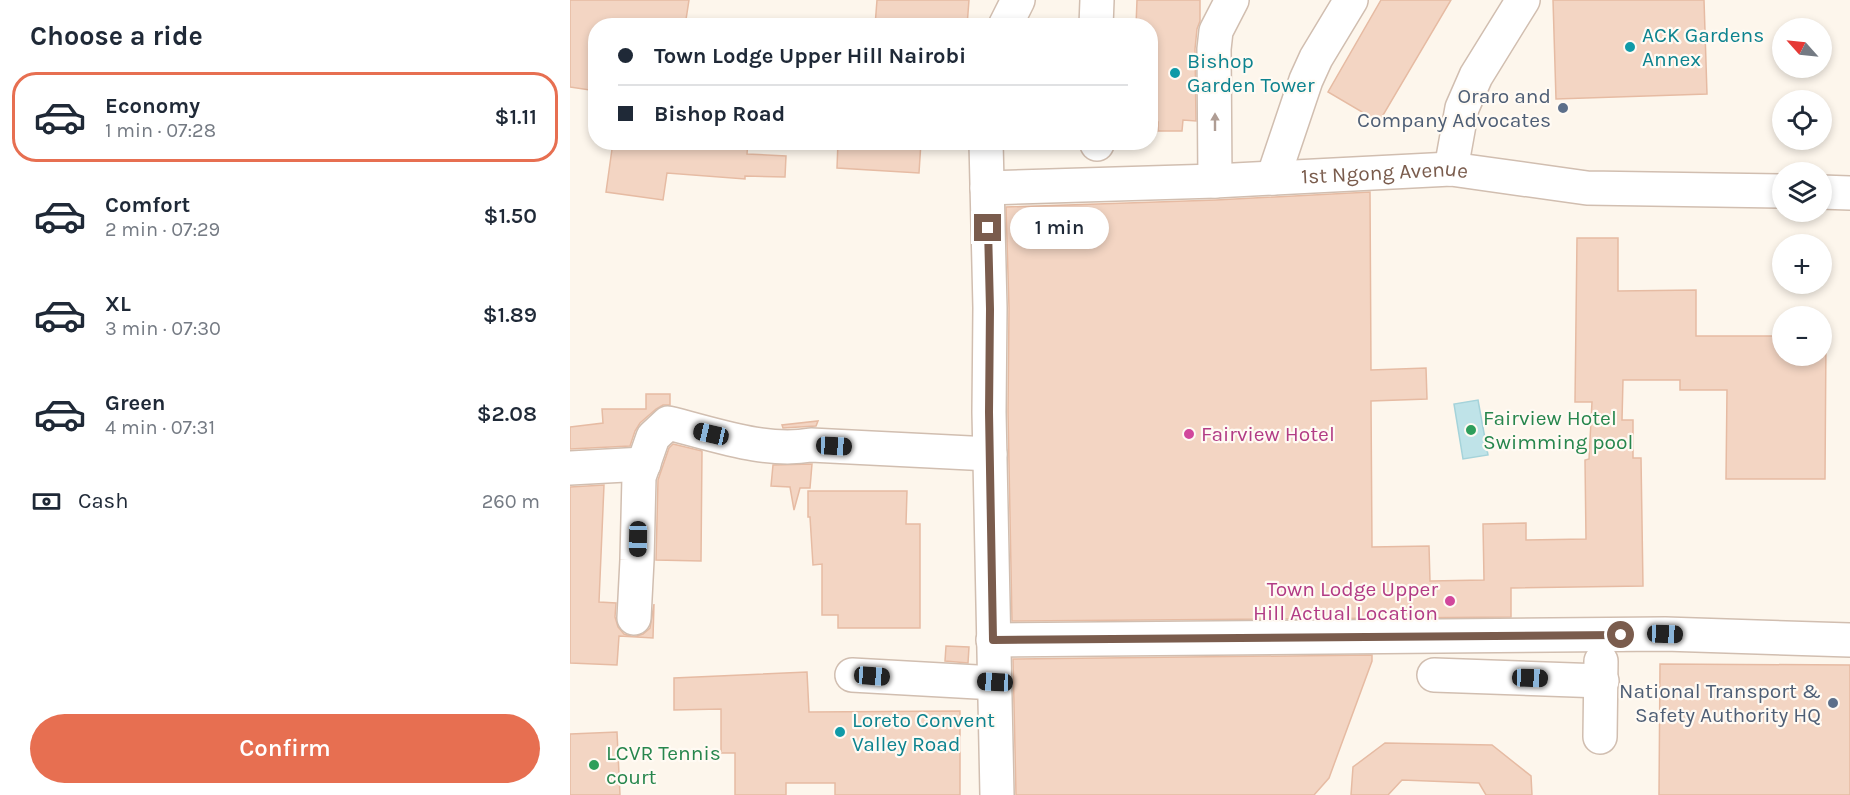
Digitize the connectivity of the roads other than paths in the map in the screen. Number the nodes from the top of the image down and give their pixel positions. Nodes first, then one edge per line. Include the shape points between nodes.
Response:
1 (1018, 0) edge
2 (1097, 0) edge
3 (1232, 0) edge
4 (1351, 0) edge
5 (1523, 0) edge
6 (1009, 18) edge
7 (1096, 18) edge
8 (986, 150) edge
9 (1451, 169) junction
10 (1273, 178) junction
11 (1215, 181) junction
12 (987, 188) junction
13 (1772, 191) edge
14 (1832, 192) edge
15 (1850, 193) edge
16 (990, 454) junction
17 (644, 464) junction
18 (570, 468) edge
19 (633, 618) dead end
20 (1600, 635) junction
21 (993, 640) junction
22 (1850, 640) edge
23 (852, 675) dead end
24 (1434, 675) dead end
25 (1602, 681) junction
26 (995, 682) junction
27 (1600, 736) dead end
28 (996, 795) edge

1 - 6 street
2 - 7 street
11 -> 3 street via 1214,49 1216,31
4 - 10 street via 1306,80
5 - 9 street via 1476,76 1462,108
8 - 12 street
9 - 10 street, 1st Ngong Avenue
9 - 13 street, 1st Ngong Avenue via 1587,188
10 - 11 street, 1st Ngong Avenue
11 - 12 street, 1st Ngong Avenue
12 - 16 street
14 - 15 street
16 - 17 street via 753,444 668,423 653,437
16 - 21 street
17 - 18 street
17 - 19 street via 639,477
20 - 21 street
20 - 22 street
20 - 25 street
21 - 26 street
23 - 26 street
24 - 25 street
25 - 27 street
26 - 28 street

